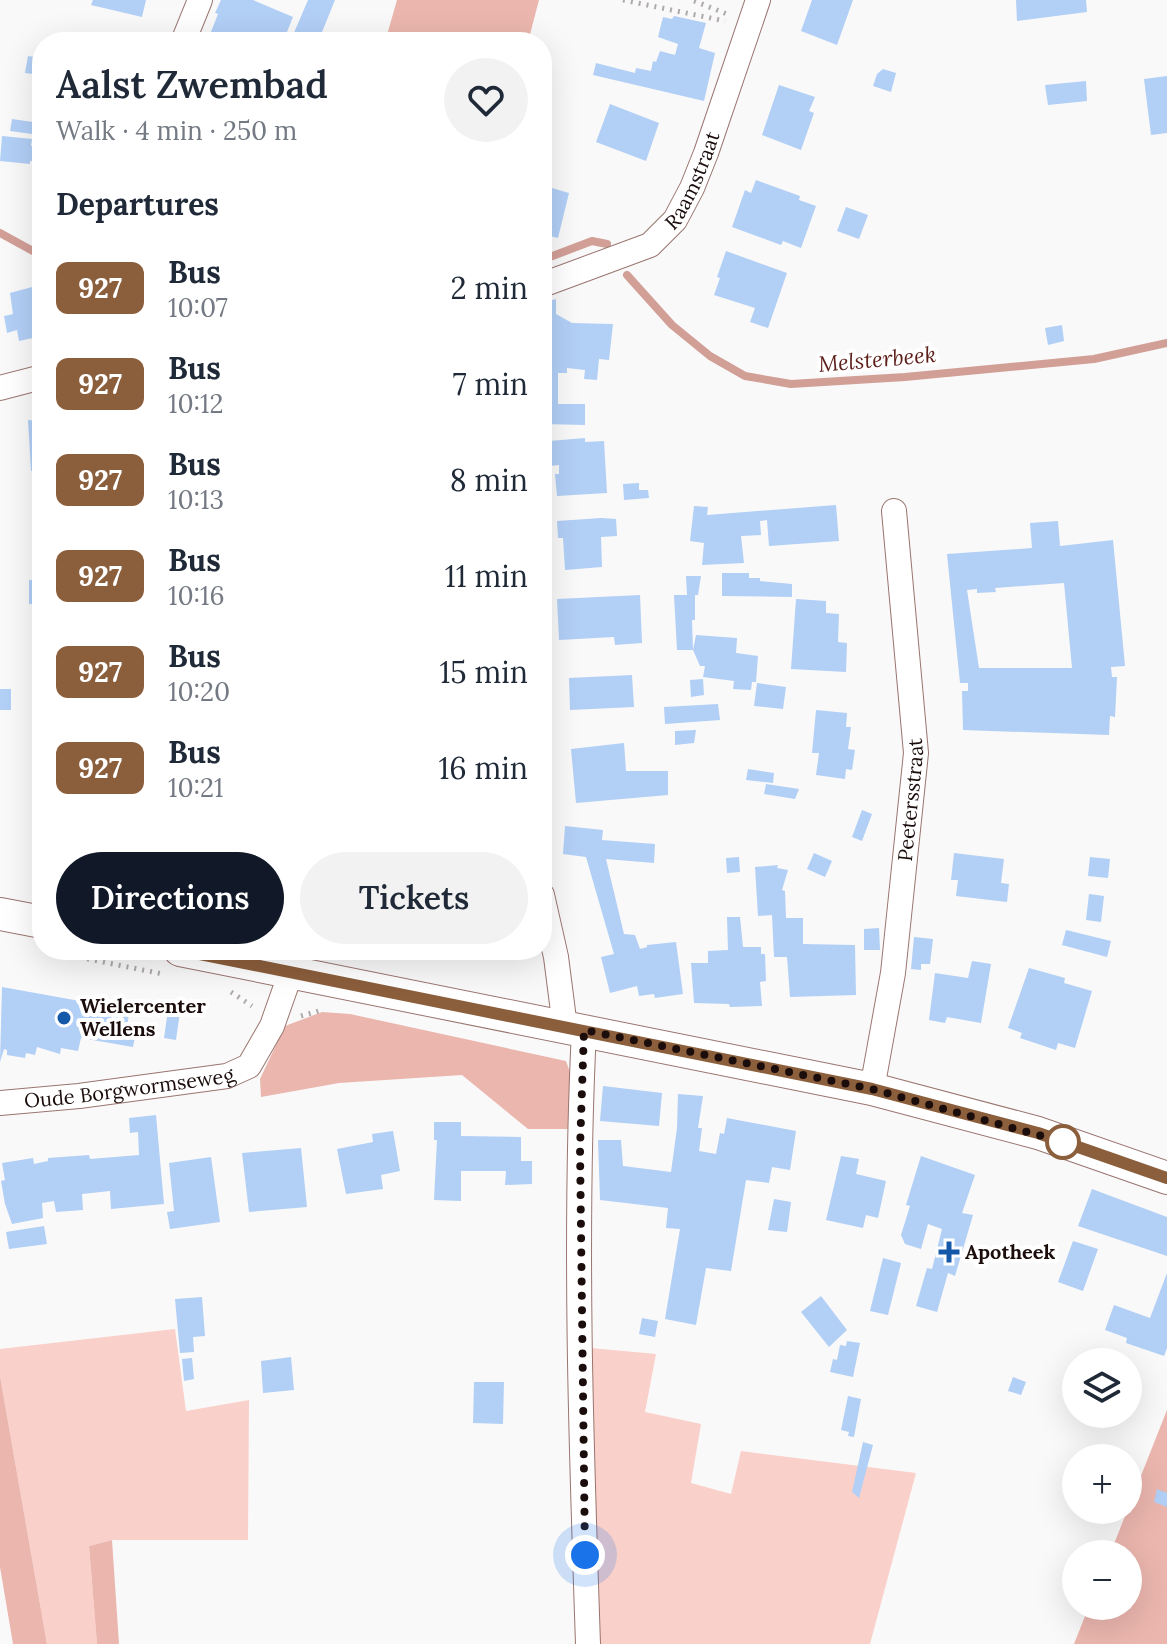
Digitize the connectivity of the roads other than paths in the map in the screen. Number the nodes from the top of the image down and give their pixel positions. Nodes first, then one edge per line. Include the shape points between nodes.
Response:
1 (200, 0) edge
2 (752, 17) edge
3 (187, 32) edge
4 (552, 281) edge
5 (32, 380) edge
6 (0, 388) edge
7 (894, 511) dead end
8 (0, 914) edge
9 (32, 920) edge
10 (552, 939) edge
11 (230, 960) edge
12 (291, 972) junction
13 (574, 1029) junction
14 (872, 1089) junction
15 (0, 1103) edge
16 (1167, 1178) edge
17 (588, 1644) edge

1 - 3 street
2 - 4 street, Raamstraat via 701,165 675,220 650,245
5 - 6 street
7 - 14 street, Peetersstraat via 916,753 893,973
8 - 9 main road
10 - 13 street
11 - 12 main road
12 - 13 main road
12 - 15 street, Oude Borgwormseweg via 272,1026 249,1066 227,1076
13 - 14 main road
13 - 17 street
14 - 16 main road via 1038,1133

